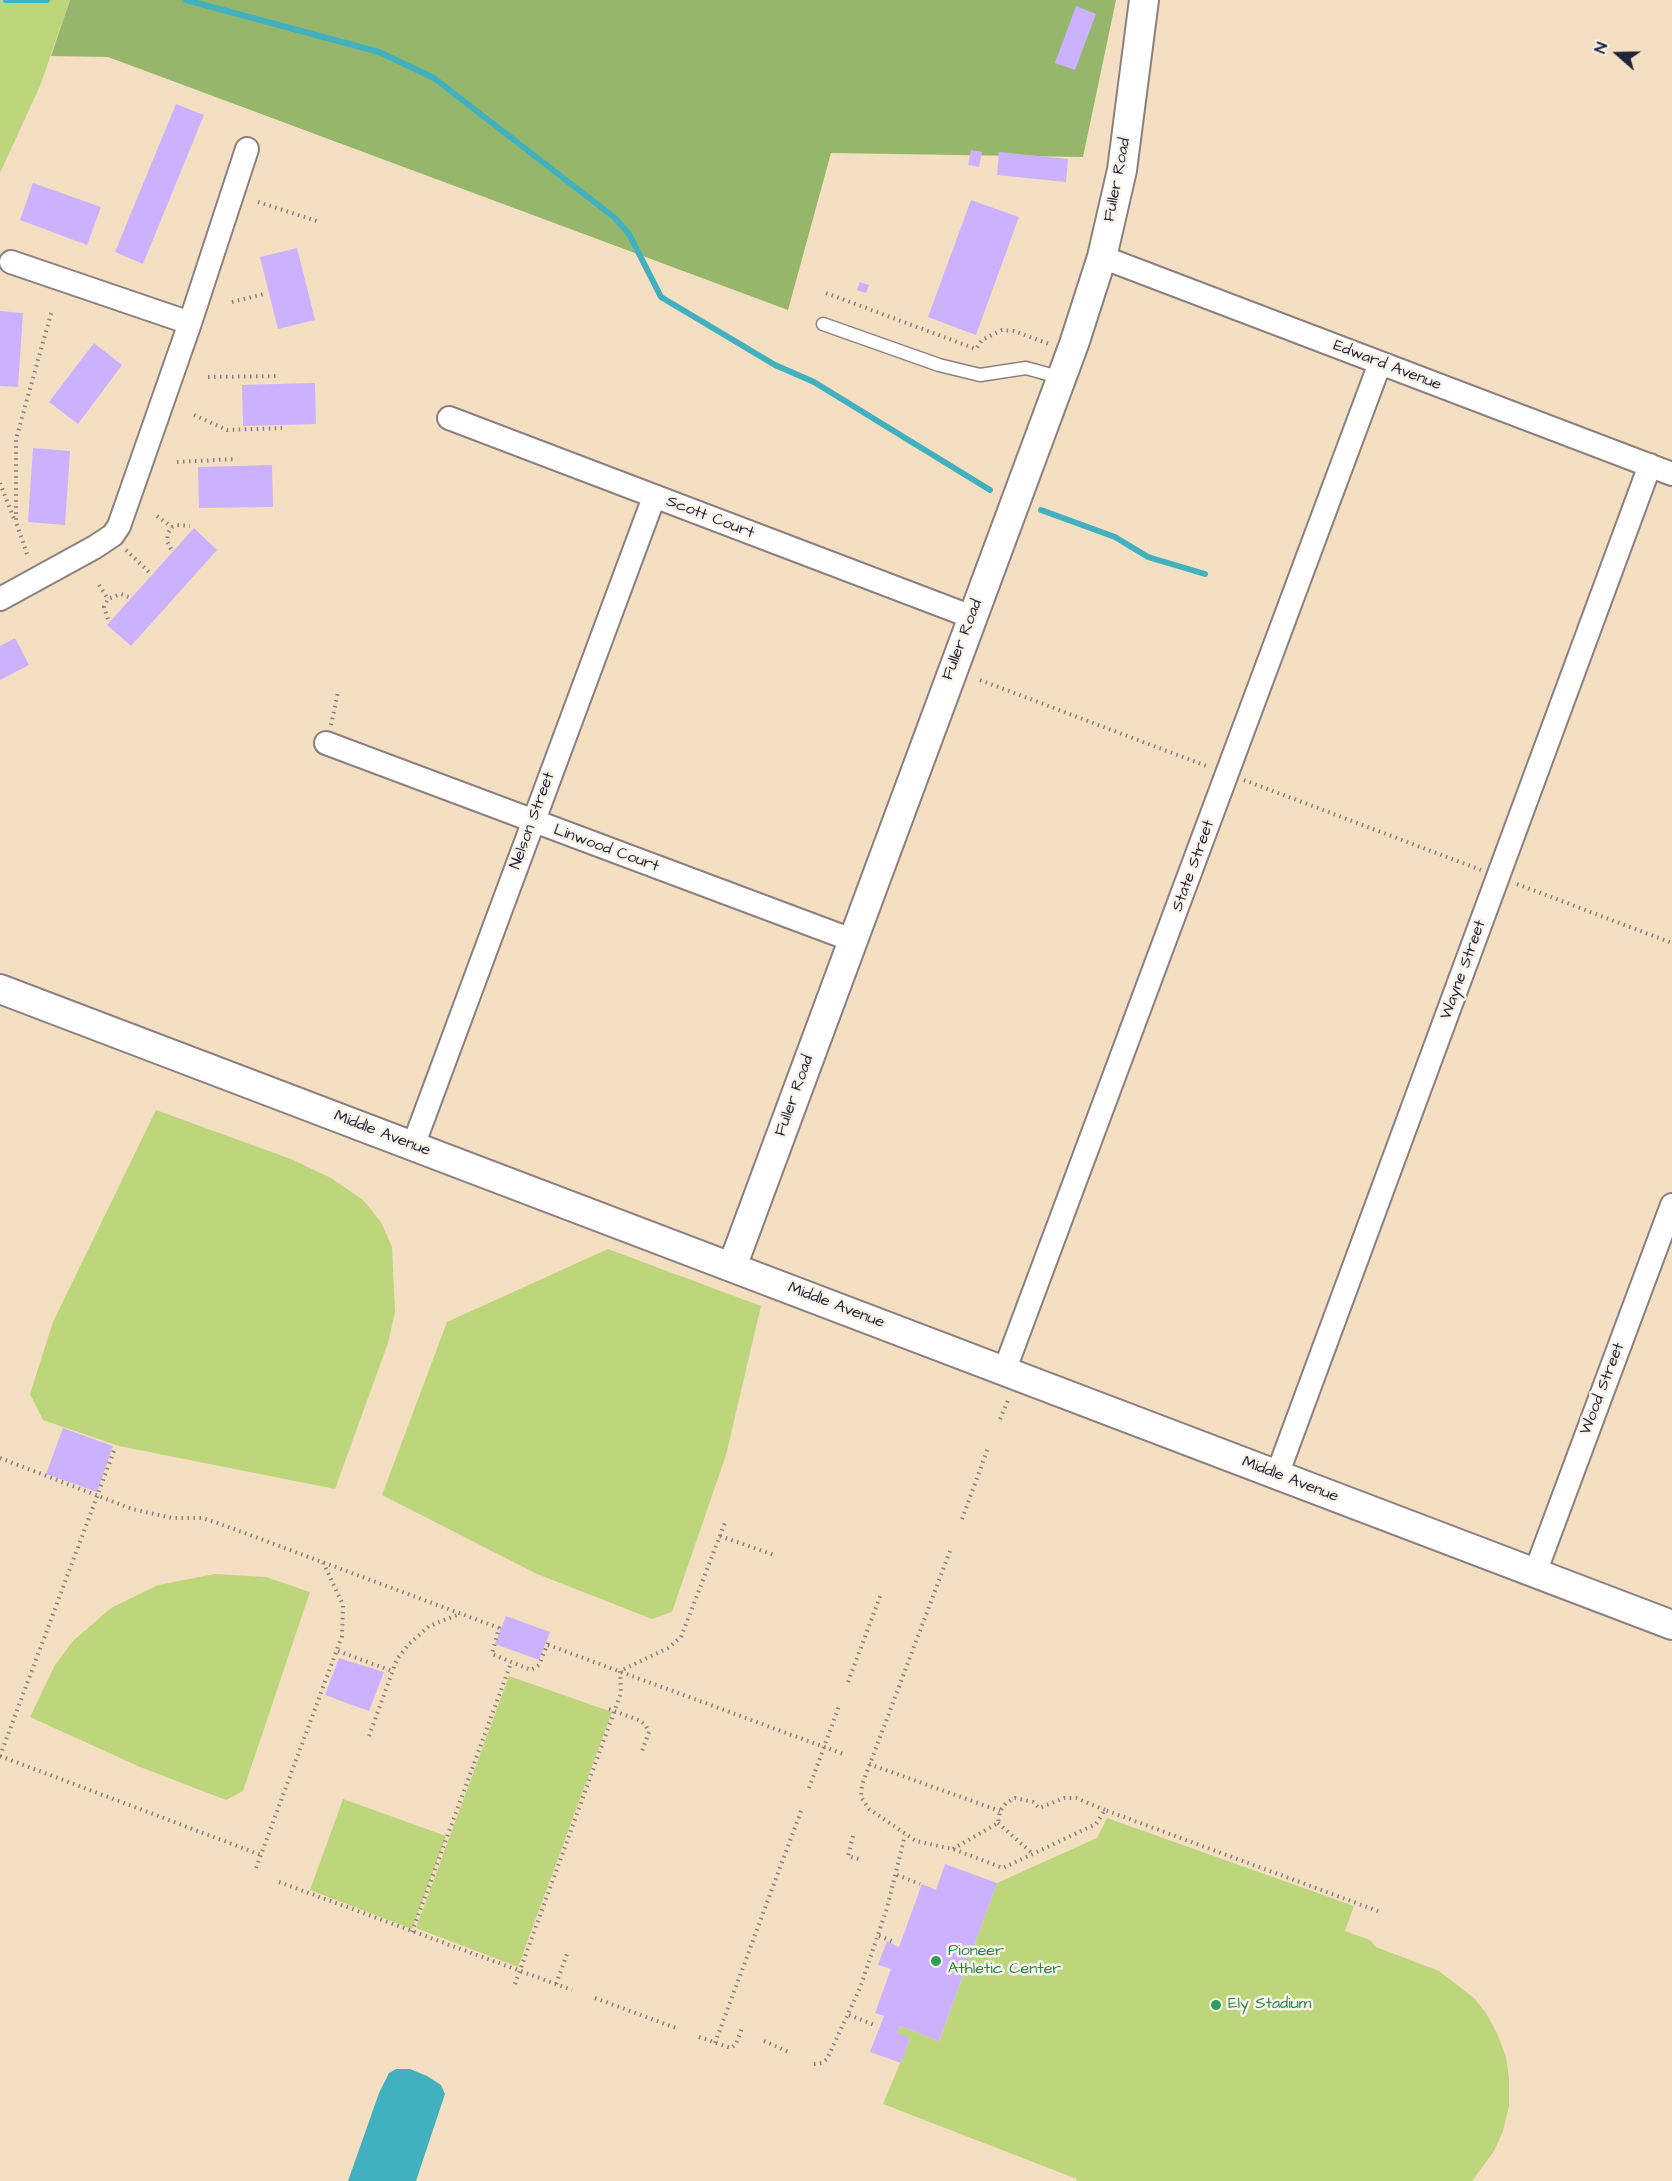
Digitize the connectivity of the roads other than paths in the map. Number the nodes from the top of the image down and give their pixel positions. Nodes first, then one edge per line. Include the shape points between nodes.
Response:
1 (1144, 0) edge
2 (247, 149) dead end
3 (1102, 257) junction
4 (11, 262) dead end
5 (190, 323) junction
6 (823, 324) dead end
7 (1380, 363) junction
8 (1062, 378) junction
9 (449, 418) dead end
10 (1650, 465) junction
11 (1672, 474) edge
12 (654, 496) junction
13 (0, 599) edge
14 (972, 617) junction
15 (326, 743) road end
16 (533, 822) junction
17 (852, 940) junction
18 (0, 989) edge
19 (413, 1146) junction
20 (1672, 1205) edge
21 (732, 1267) junction
22 (1010, 1382) junction
23 (1277, 1475) junction
24 (1534, 1573) junction
25 (1672, 1625) edge

1 - 3 street, Fuller Road via 1122,170
2 - 5 street
3 - 7 street, Edward Avenue
3 - 8 street, Fuller Road
4 - 5 street
5 - 13 street via 125,511 113,535
6 - 8 lane via 939,365 980,375 1026,368
7 - 10 street, Edward Avenue
7 - 22 street, State Street
8 - 14 street, Fuller Road
9 - 12 street, Scott Court
10 - 11 street, Edward Avenue
10 - 23 street, Wayne Street
12 - 14 street, Scott Court
12 - 16 street, Nelson Street
14 - 17 street, Fuller Road
15 - 16 street, Linwood Court
16 - 17 street, Linwood Court
16 - 19 street, Nelson Street
17 - 21 street, Fuller Road
18 - 19 street, Middle Avenue
19 - 21 street, Middle Avenue
20 - 24 street, Wood Street
21 - 22 street, Middle Avenue
22 - 23 street, Middle Avenue
23 - 24 street, Middle Avenue
24 - 25 street, Middle Avenue

